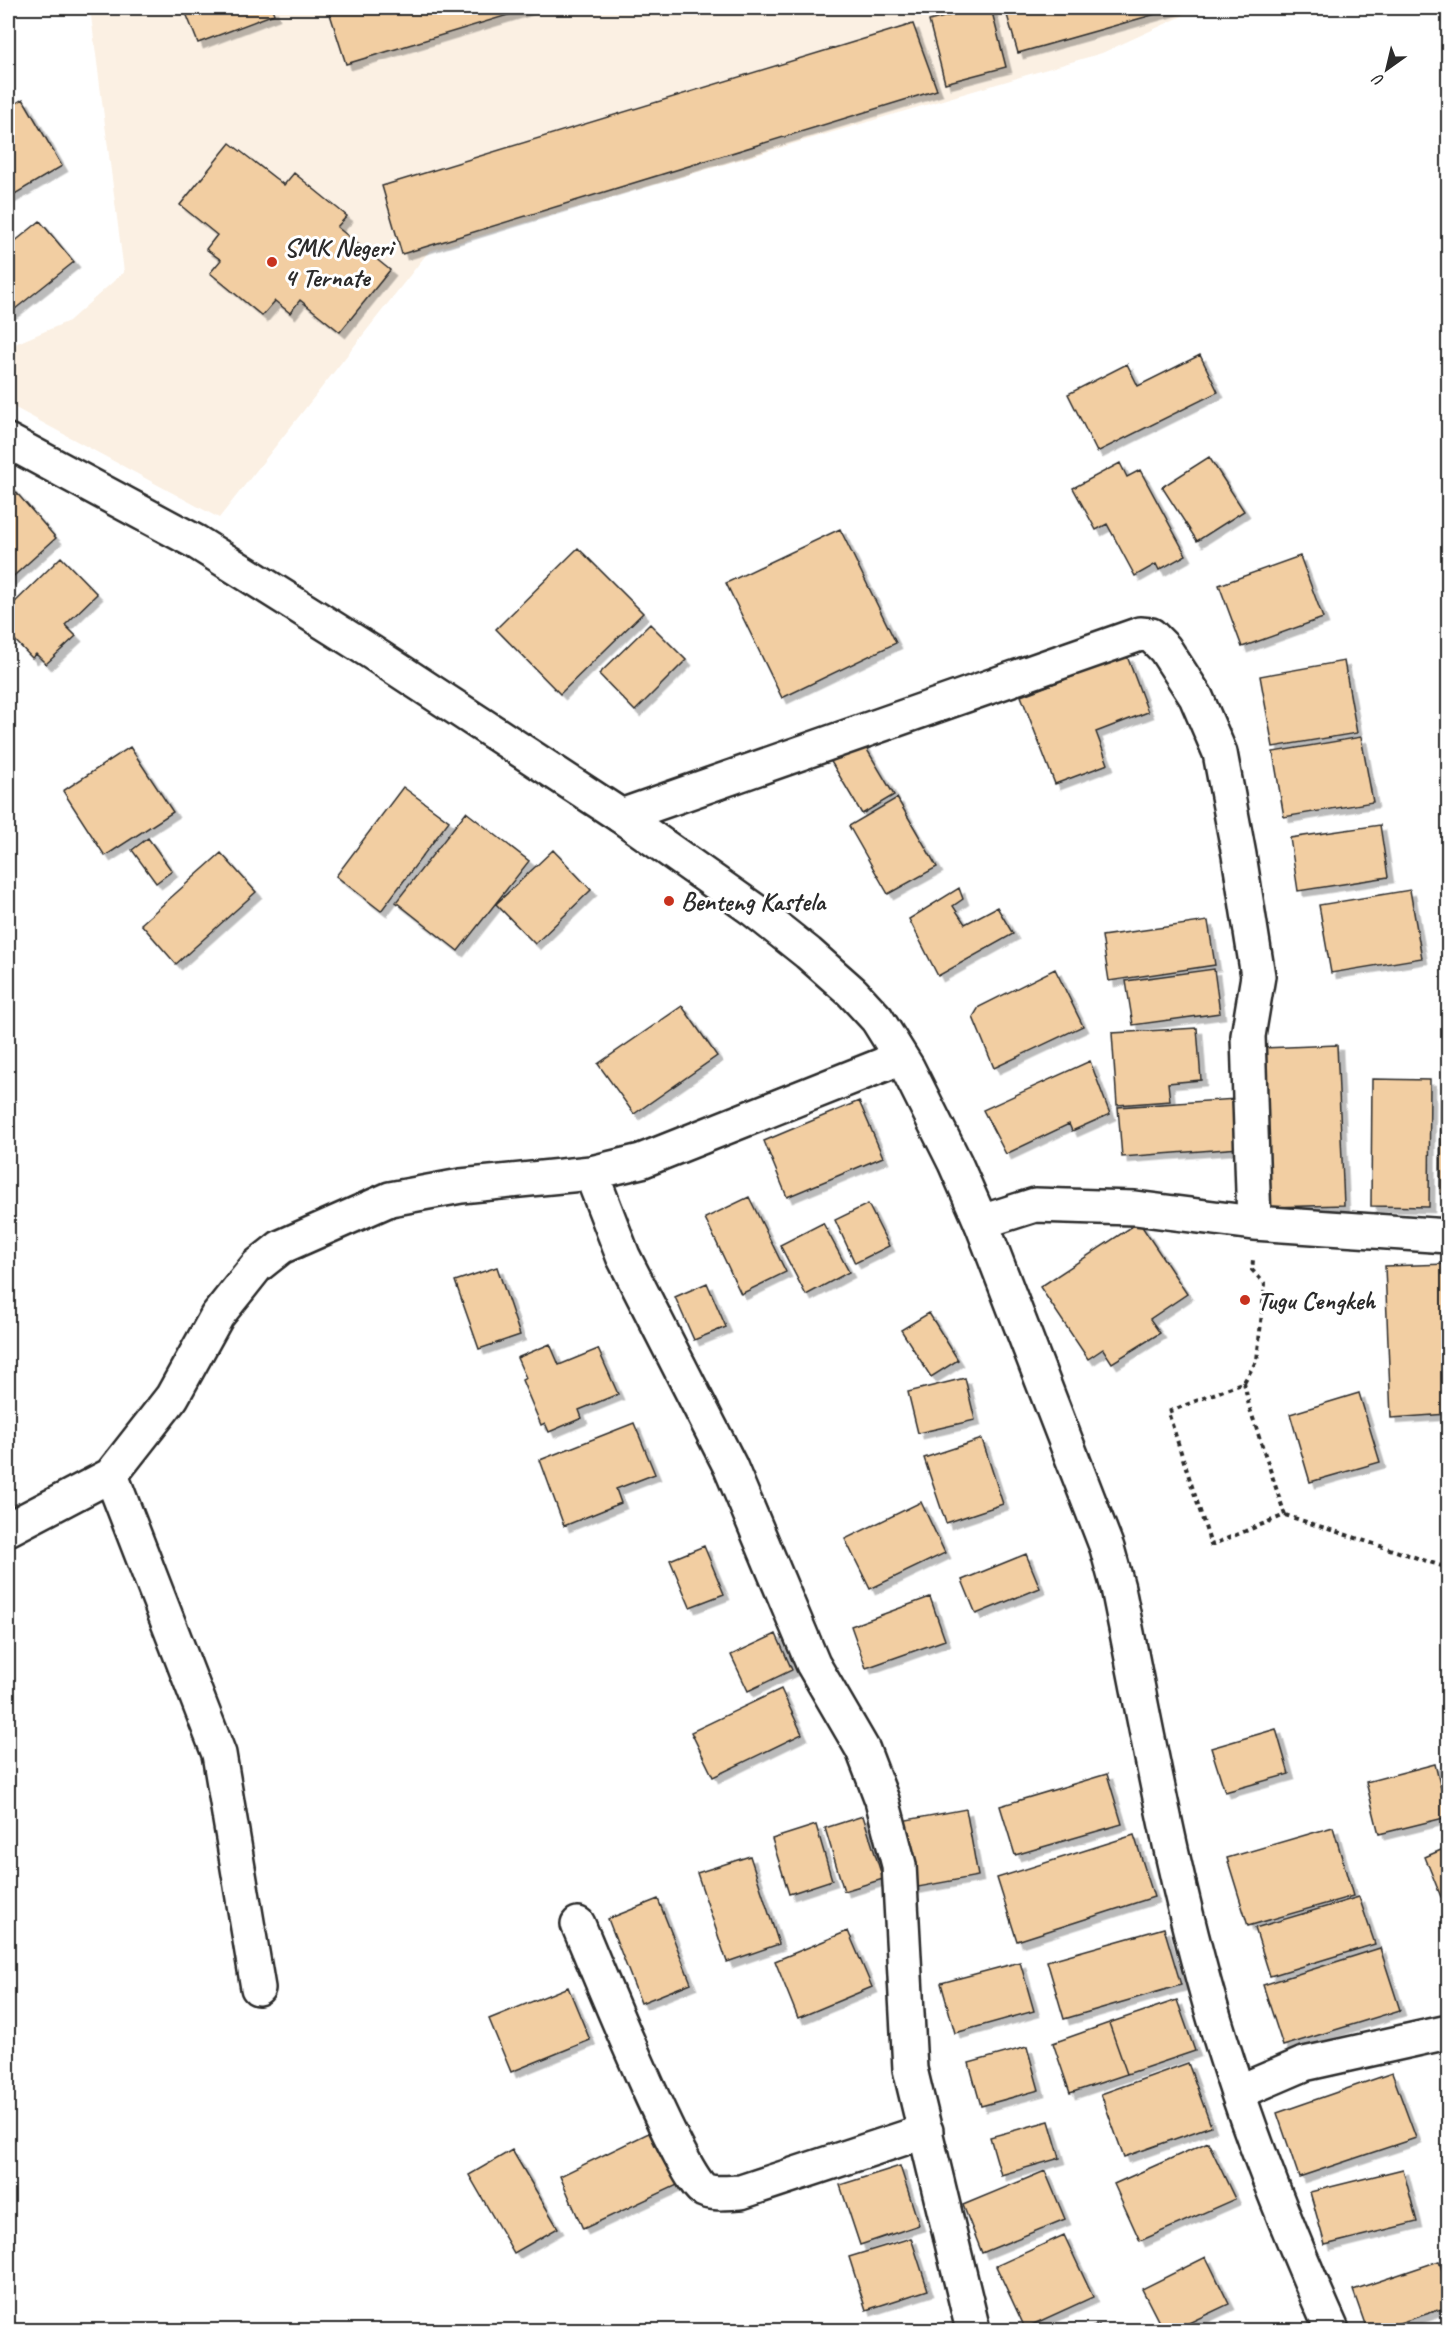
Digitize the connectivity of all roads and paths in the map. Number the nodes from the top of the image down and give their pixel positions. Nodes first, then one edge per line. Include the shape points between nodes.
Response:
1 (8, 441) edge
2 (621, 816) junction
3 (900, 1058) junction
4 (591, 1173) junction
5 (981, 1222) junction
6 (1254, 1223) junction
7 (1449, 1236) edge
8 (1244, 1382) junction
9 (111, 1475) junction
10 (1285, 1515) junction
11 (8, 1529) edge
12 (1449, 1568) edge
13 (578, 1924) dead end
14 (258, 1988) dead end
15 (1449, 2032) edge
16 (1239, 2092) junction
17 (926, 2131) junction
18 (973, 2331) edge
19 (1332, 2331) edge

1 - 2 main road via 196,542
2 - 3 main road via 754,910 852,992 877,1019
2 - 6 main road via 1140,634 1151,635 1165,649 1196,697 1220,753 1239,855 1258,976 1248,1036
3 - 4 main road via 641,1161
3 - 5 main road
4 - 9 main road via 461,1186 390,1199 281,1247 257,1266 217,1316 172,1396
4 - 17 main road via 623,1256 730,1466 813,1664 863,1750 882,1800 899,1865 910,2069
5 - 6 main road via 1035,1205 1135,1208
5 - 16 main road via 1107,1548 1192,1936
6 - 7 main road
6 - 8 path via 1252,1270 1265,1284 1257,1360
8 - 10 path
8 - 10 path via 1168,1412 1211,1545
9 - 11 main road
9 - 14 main road via 219,1754
10 - 12 path
13 - 17 main road via 663,2120 692,2178 704,2190 741,2192
15 - 16 main road via 1304,2064
16 - 19 main road via 1272,2189
17 - 18 main road

